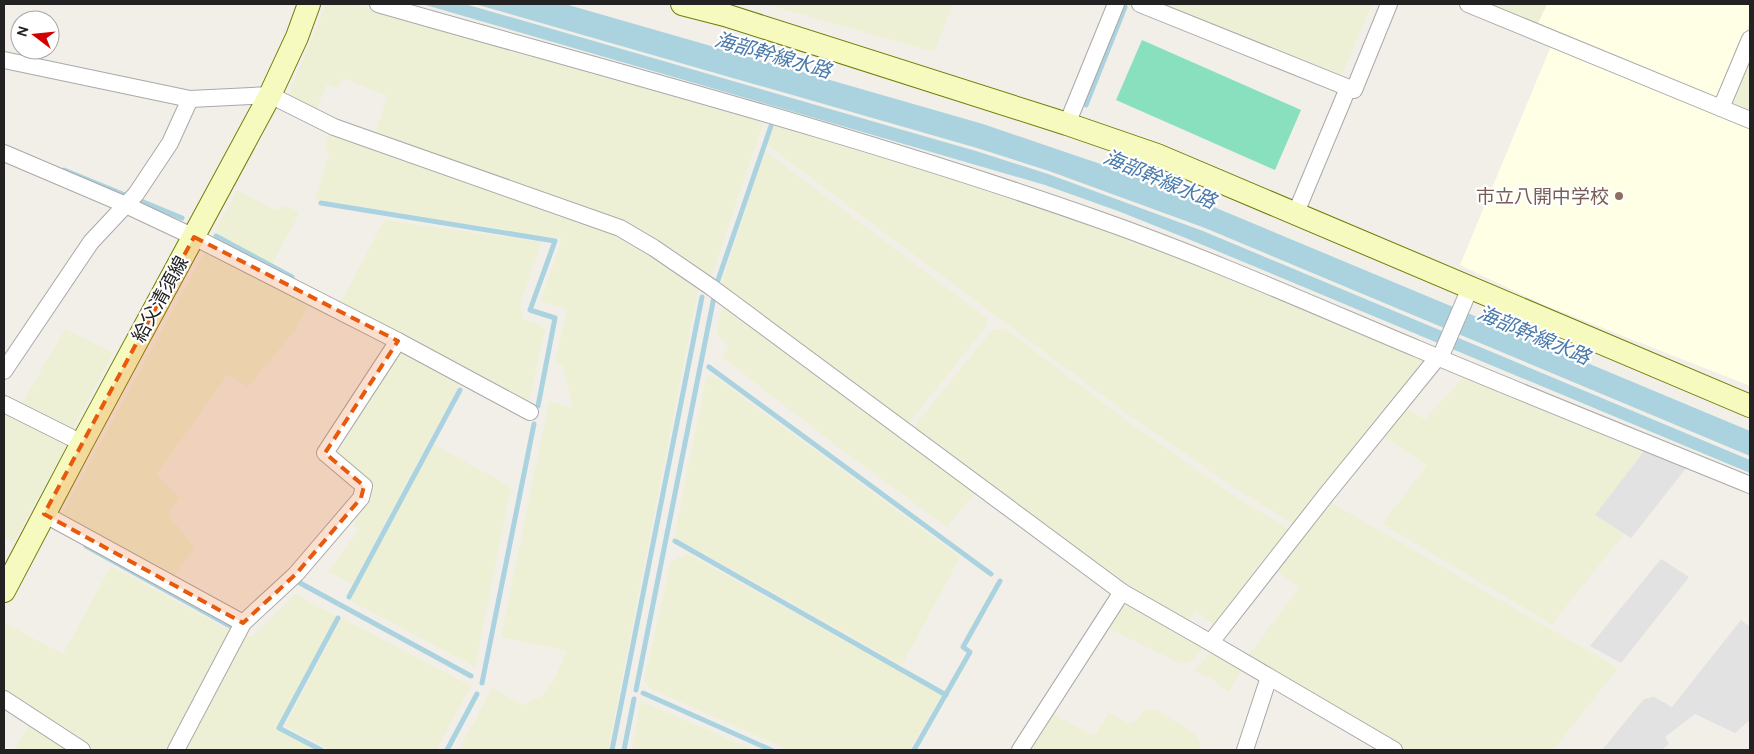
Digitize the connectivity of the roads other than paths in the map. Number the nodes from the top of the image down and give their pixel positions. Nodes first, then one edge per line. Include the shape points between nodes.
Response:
1 (309, 4) edge
2 (378, 4) edge
3 (682, 4) edge
4 (1116, 4) edge
5 (1140, 4) edge
6 (1389, 4) edge
7 (1468, 4) edge
8 (727, 10) edge
9 (1750, 39) edge
10 (4, 60) edge
11 (1348, 88) junction
12 (270, 95) junction
13 (190, 99) junction
14 (1721, 108) junction
15 (1750, 120) edge
16 (1067, 124) junction
17 (4, 153) edge
18 (126, 204) junction
19 (1295, 215) junction
20 (194, 237) junction
21 (1466, 298) junction
22 (398, 340) junction
23 (1440, 356) junction
24 (4, 371) edge
25 (4, 404) edge
26 (1750, 406) edge
27 (530, 412) dead end
28 (82, 443) junction
29 (1750, 485) edge
30 (44, 514) junction
31 (4, 591) edge
32 (1122, 592) junction
33 (243, 624) junction
34 (1211, 642) junction
35 (1269, 677) junction
36 (4, 699) edge
37 (82, 750) edge
38 (176, 750) edge
39 (1020, 750) edge
40 (1245, 750) edge
41 (1394, 750) edge

1 - 12 street, 給父清須線
2 - 23 street via 822,130 988,181 1194,255
3 - 8 street
4 - 16 street
5 - 11 street
6 - 11 street via 1354,90
7 - 14 street
8 - 16 street
9 - 14 street
10 - 13 street
11 - 19 street
12 - 13 street
12 - 20 street, 給父清須線
12 - 32 street via 334,127 620,228 711,287
13 - 18 street via 170,143
14 - 15 street
16 - 19 street via 1157,155
17 - 18 street
18 - 20 street
18 - 24 street via 91,242
19 - 21 street
20 - 22 street
20 - 28 street, 給父清須線
21 - 23 street
21 - 26 street
22 - 27 street
22 - 33 street via 325,452 364,486 361,498 296,574
23 - 29 street
23 - 34 street
25 - 28 street
28 - 30 street, 給父清須線
30 - 31 street, 給父清須線
30 - 33 street
32 - 34 street
32 - 39 street
33 - 38 street
34 - 35 street
35 - 40 street
35 - 41 street
36 - 37 street

